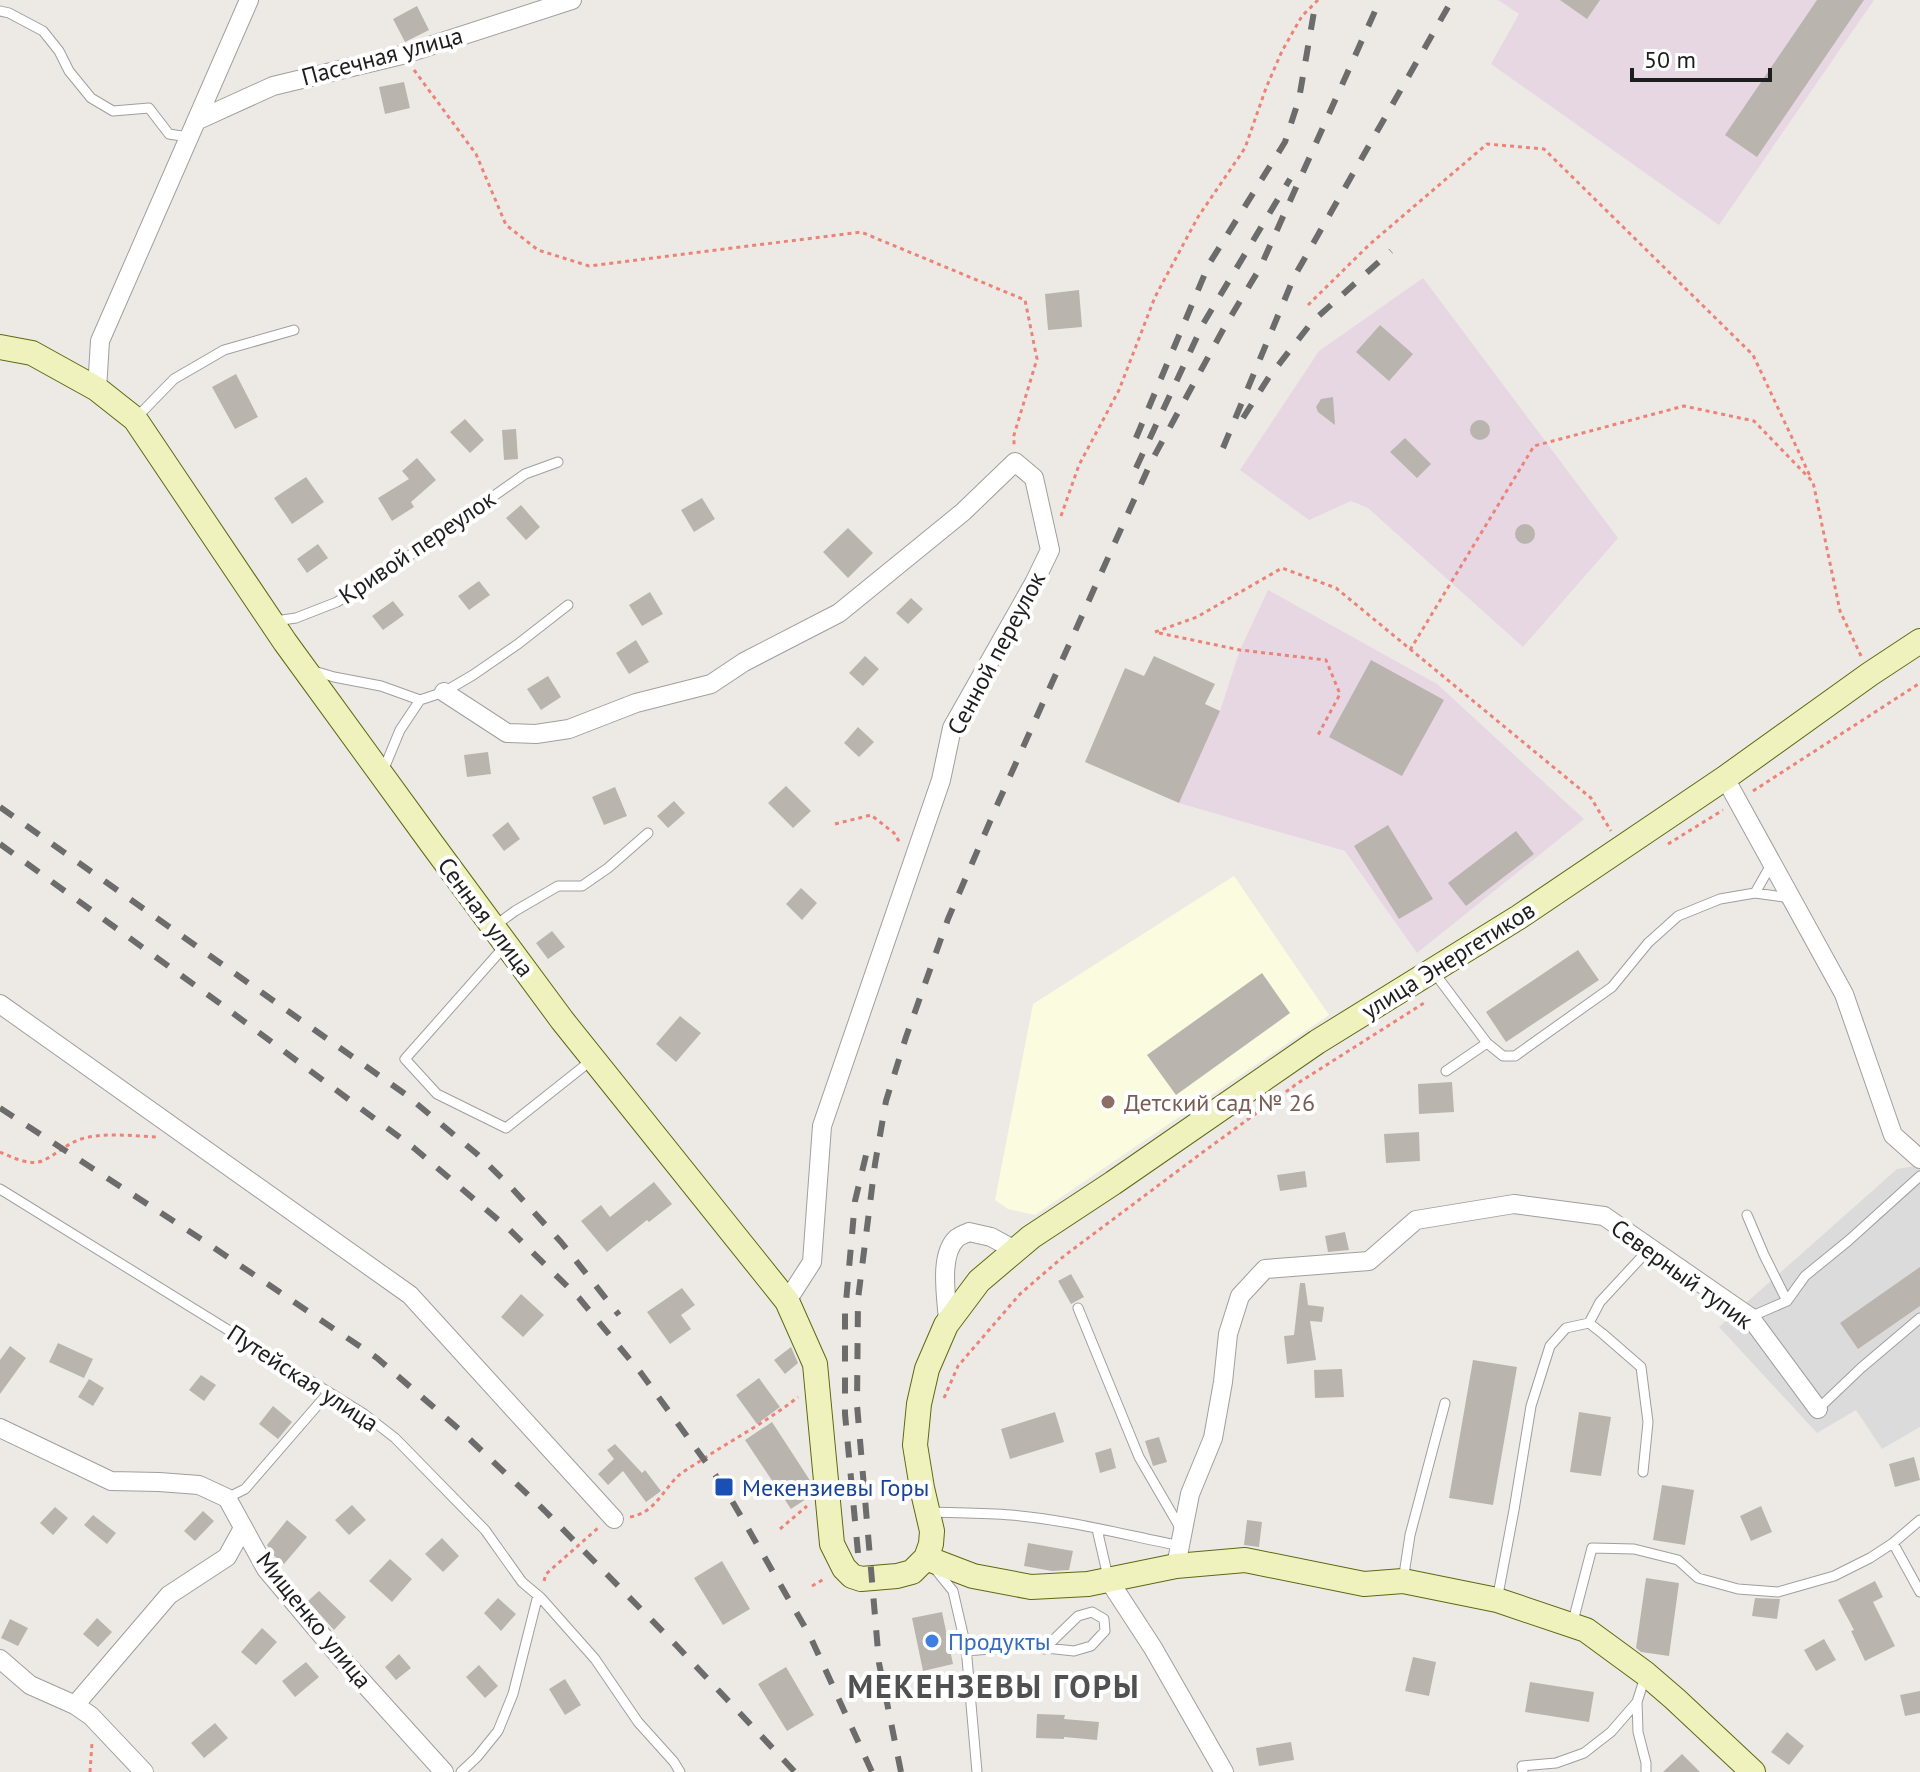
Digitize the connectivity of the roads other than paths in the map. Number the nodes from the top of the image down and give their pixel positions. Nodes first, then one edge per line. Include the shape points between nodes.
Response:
1 (249, 0) edge
2 (572, 0) edge
3 (0, 11) edge
4 (192, 129) junction
5 (294, 330) dead end
6 (0, 347) edge
7 (97, 389) junction
8 (135, 419) junction
9 (558, 462) dead end
10 (568, 605) dead end
11 (272, 622) junction
12 (1920, 641) edge
13 (304, 667) junction
14 (444, 692) junction
15 (420, 700) junction
16 (381, 775) junction
17 (1725, 778) junction
18 (648, 833) dead end
19 (1772, 863) junction
20 (1755, 893) junction
21 (1791, 898) junction
22 (500, 936) junction
23 (1433, 970) junction
24 (0, 1004) edge
25 (1487, 1043) junction
26 (593, 1059) junction
27 (1446, 1071) dead end
28 (1920, 1159) edge
29 (1920, 1176) edge
30 (0, 1189) edge
31 (1747, 1215) dead end
32 (1651, 1248) junction
33 (1015, 1250) junction
34 (787, 1301) junction
35 (1787, 1301) junction
36 (1078, 1308) dead end
37 (1750, 1317) junction
38 (1920, 1318) edge
39 (948, 1322) junction
40 (1589, 1323) junction
41 (329, 1392) junction
42 (1445, 1403) dead end
43 (1818, 1409) joint
44 (0, 1428) edge
45 (1643, 1472) dead end
46 (227, 1498) junction
47 (928, 1512) junction
48 (614, 1519) road end
49 (1920, 1520) edge
50 (243, 1528) junction
51 (1097, 1529) junction
52 (1893, 1543) junction
53 (1180, 1549) junction
54 (926, 1558) junction
55 (1108, 1579) junction
56 (1403, 1581) junction
57 (1920, 1592) edge
58 (538, 1595) junction
59 (1497, 1600) junction
60 (1572, 1625) junction
61 (1044, 1649) junction
62 (966, 1651) junction
63 (0, 1659) edge
64 (1646, 1674) junction
65 (1637, 1702) junction
66 (75, 1705) junction
67 (144, 1772) edge
68 (444, 1772) edge
69 (461, 1772) edge
70 (680, 1772) edge
71 (977, 1772) edge
72 (1224, 1772) edge
73 (1523, 1772) edge
74 (1646, 1772) edge
75 (1753, 1772) edge

1 - 4 street
2 - 4 street, Пасечная улица via 402,55 273,86
3 - 4 lane via 43,31 91,98 113,111 149,108 169,134
4 - 7 street via 100,341
5 - 8 lane via 224,350 174,379
6 - 7 main road, Сенная улица via 32,353
7 - 8 main road, Сенная улица
8 - 11 main road, Сенная улица
9 - 11 lane, Кривой переулок via 525,474 337,602
10 - 14 lane
11 - 13 main road, Сенная улица
12 - 17 main road, улица Энергетиков
13 - 15 lane
13 - 16 main road, Сенная улица
14 - 15 lane
14 - 34 street, Сенной переулок via 507,733 536,734 569,729 636,703 711,684 839,613 963,512 1015,462 1034,478 1050,550 952,728 941,780 822,1126 812,1262
15 - 16 lane
16 - 22 main road, Сенная улица
17 - 19 street
17 - 23 main road, улица Энергетиков
18 - 22 lane via 582,886 558,886 515,911
19 - 20 lane
19 - 21 street
20 - 21 lane
20 - 25 lane via 1720,899 1678,916 1612,987 1515,1056 1503,1056
21 - 28 street via 1844,994 1893,1135
22 - 26 main road, Сенная улица
22 - 26 lane via 405,1059 437,1094 506,1128
23 - 25 lane
23 - 33 main road, улица Энергетиков via 1317,1042
24 - 48 street via 410,1295
25 - 27 lane
26 - 34 main road, Сенная улица
29 - 35 lane via 1805,1276
30 - 41 lane, Путейская улица
31 - 35 lane
32 - 37 street, Северный тупик
32 - 40 lane via 1600,1302
32 - 53 street, Северный тупик via 1604,1216 1514,1204 1416,1220 1369,1261 1265,1269 1240,1296 1228,1334 1213,1438 1190,1494
33 - 39 main road, улица Энергетиков via 979,1281
33 - 39 street via 969,1232 956,1239 946,1264
34 - 54 main road, Сенная улица via 815,1364 832,1544 844,1568 861,1579 897,1576 912,1572
35 - 37 lane
36 - 53 lane
37 - 43 street, Северный тупик
38 - 43 lane
39 - 47 main road, улица Энергетиков via 927,1369 916,1423
40 - 45 lane via 1641,1367 1648,1422
40 - 59 lane via 1566,1328 1550,1346 1531,1406
41 - 46 lane via 245,1489
41 - 58 lane, Путейская улица via 395,1438 485,1530 522,1582
42 - 56 lane
44 - 46 street via 111,1481 199,1485
46 - 50 street, Мищенко улица
47 - 51 lane via 1009,1515
47 - 54 main road, улица Энергетиков via 932,1531
49 - 52 lane
50 - 66 street via 227,1557 169,1595
50 - 68 street, Мищенко улица via 266,1569
51 - 53 lane
51 - 55 lane
52 - 57 lane
52 - 60 lane via 1834,1576 1778,1592 1698,1578 1678,1560 1634,1549 1592,1548
53 - 55 main road
53 - 56 main road via 1364,1584
54 - 55 main road via 973,1576 1031,1587
54 - 62 lane via 953,1591
55 - 72 street
56 - 59 main road
58 - 69 lane via 498,1731
58 - 70 lane, Путейская улица via 595,1659
59 - 60 main road
60 - 64 main road
61 - 61 lane via 1091,1646 1105,1631 1104,1619 1092,1612 1078,1616
61 - 62 lane
62 - 71 lane
63 - 66 street via 30,1685
64 - 65 lane
64 - 75 main road
65 - 73 lane via 1584,1753 1556,1763 1522,1766
65 - 74 lane
66 - 67 street

